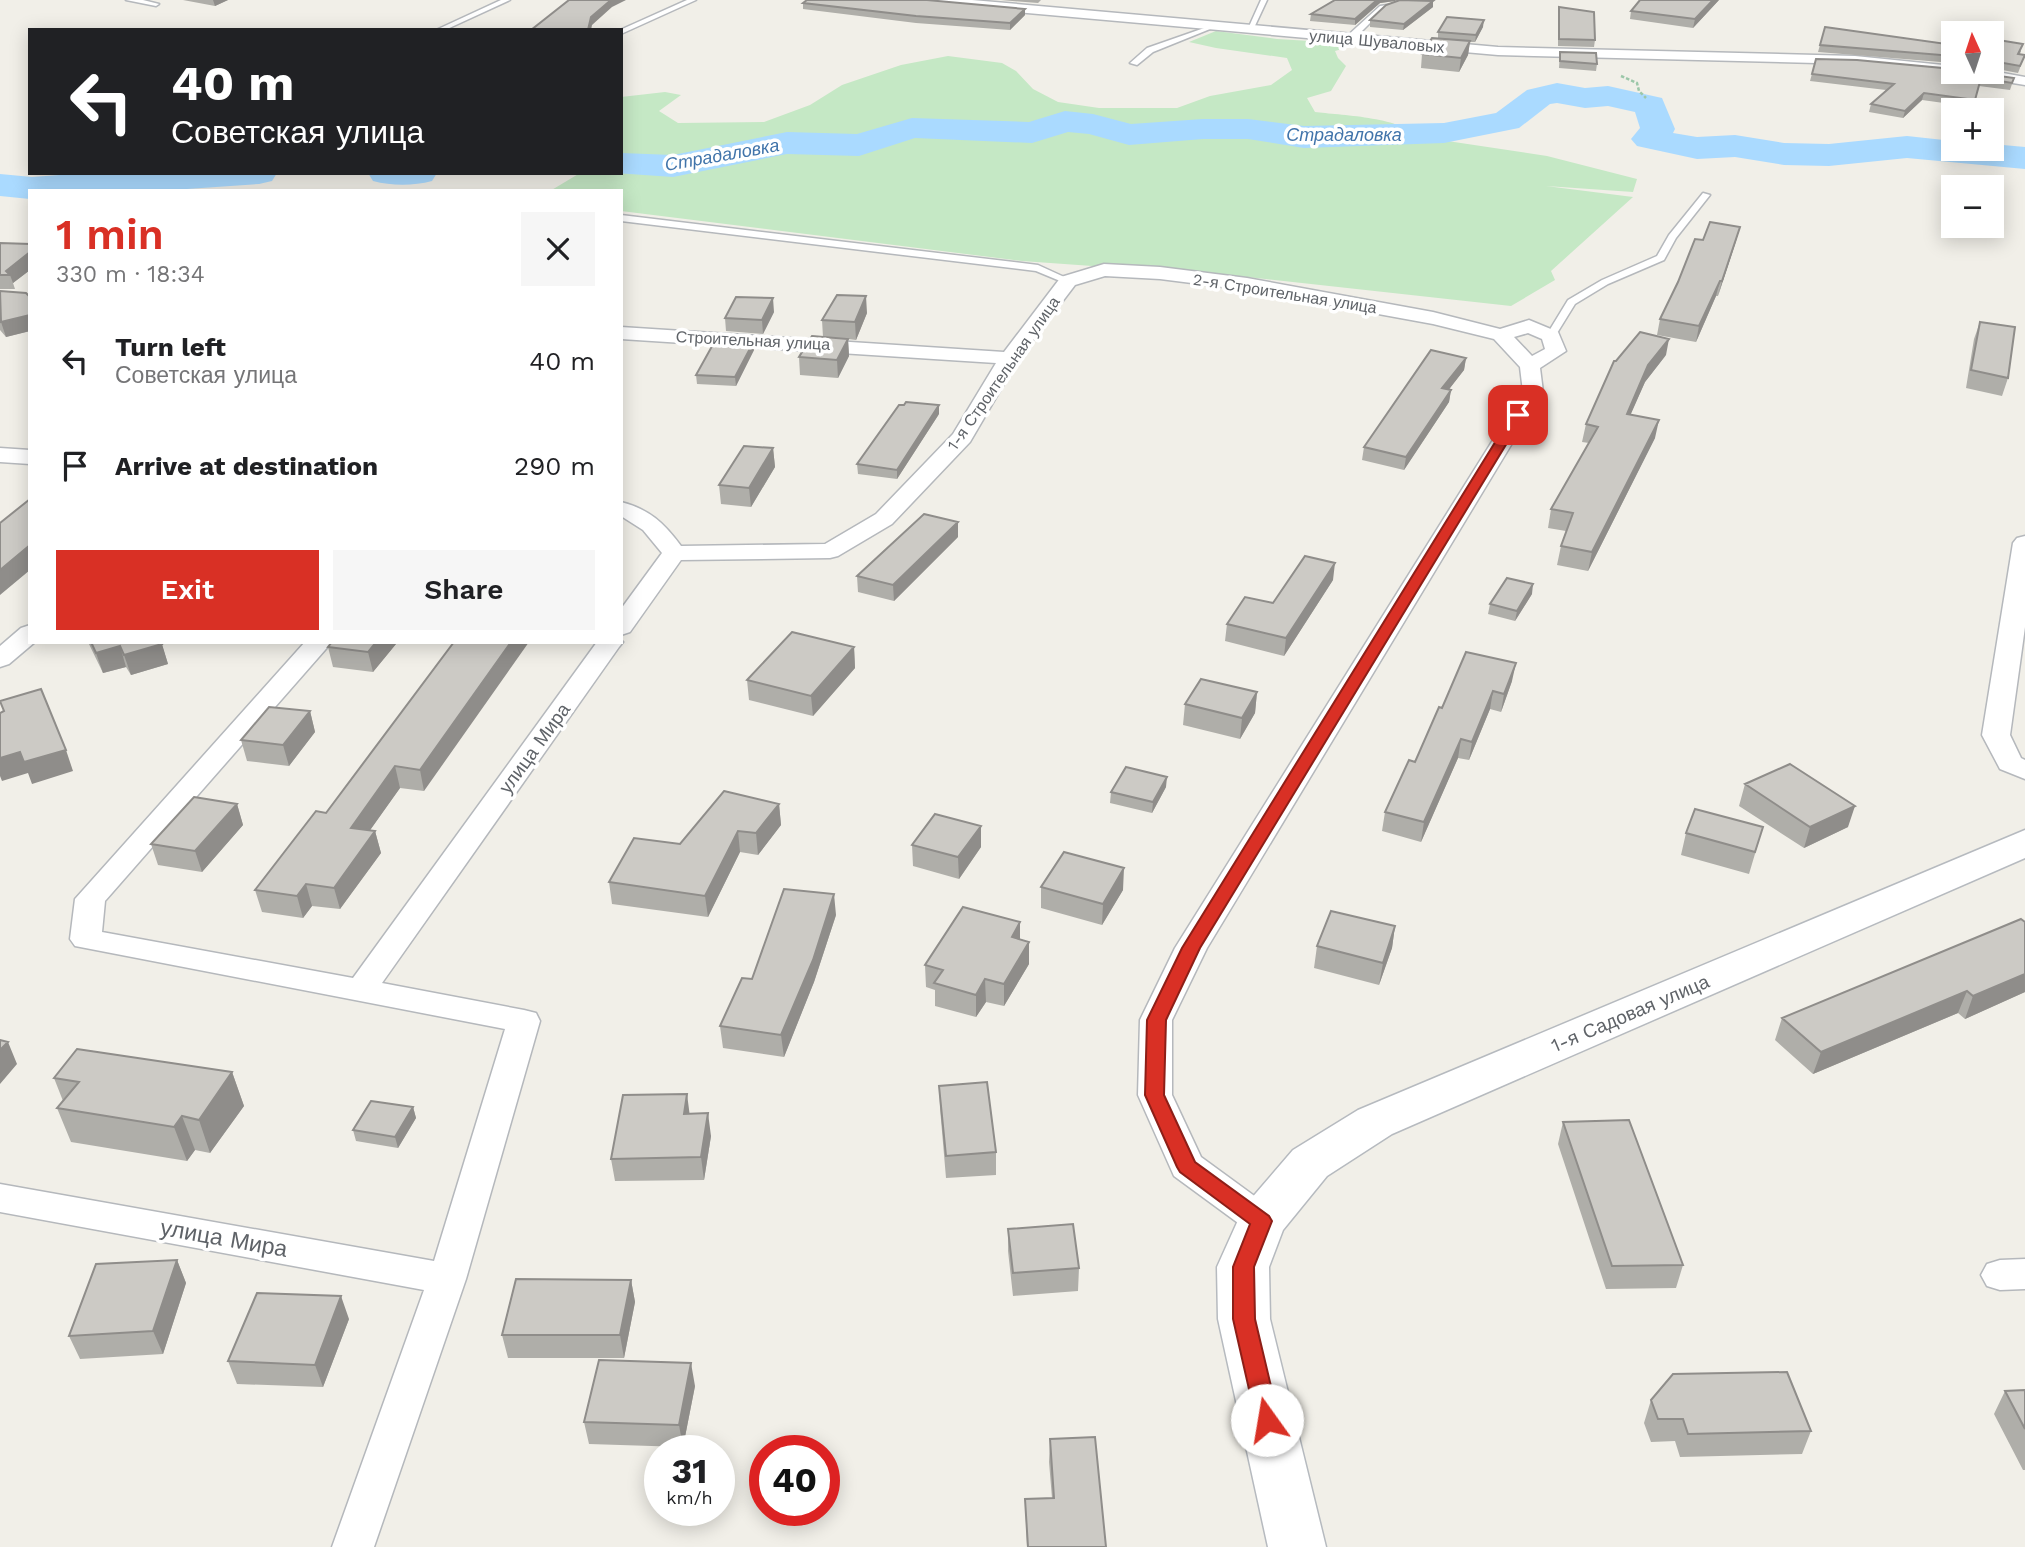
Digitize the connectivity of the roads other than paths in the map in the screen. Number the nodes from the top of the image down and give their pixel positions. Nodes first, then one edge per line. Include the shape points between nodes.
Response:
1 (129, 0) edge
2 (507, 0) edge
3 (693, 0) edge
4 (927, 0) edge
5 (1264, 0) edge
6 (944, 1) edge
7 (156, 4) dead end
8 (1395, 6) edge
9 (1212, 27) junction
10 (444, 28) edge
11 (1249, 30) junction
12 (623, 31) edge
13 (1349, 38) junction
14 (1134, 63) dead end
15 (1941, 68) edge
16 (2004, 78) edge
17 (2025, 81) edge
18 (1706, 195) dead end
19 (623, 218) edge
20 (1068, 281) junction
21 (623, 333) edge
22 (1501, 335) junction
23 (1551, 336) junction
24 (1009, 358) junction
25 (1530, 366) junction
26 (0, 454) edge
27 (28, 457) edge
28 (623, 509) edge
29 (2025, 543) edge
30 (674, 553) junction
31 (623, 623) edge
32 (28, 634) edge
33 (316, 644) edge
34 (609, 644) edge
35 (0, 659) edge
36 (2025, 771) edge
37 (2025, 843) edge
38 (360, 991) junction
39 (0, 1198) edge
40 (1262, 1221) junction
41 (447, 1279) junction
42 (353, 1547) edge
43 (1297, 1547) edge

1 - 7 lane
2 - 10 lane
3 - 12 lane
4 - 6 street, улица Шуваловых
5 - 11 lane
6 - 9 street, улица Шуваловых
8 - 13 lane via 1382,7
9 - 11 street, улица Шуваловых
9 - 14 lane via 1150,50
11 - 13 street, улица Шуваловых
13 - 15 street, улица Шуваловых via 1498,51 1855,60
16 - 17 street
18 - 23 lane via 1661,258 1571,302
19 - 20 lane via 1038,268
20 - 22 street, 2-я Строительная улица via 1104,270 1160,273 1362,305
20 - 24 street, 1-я Строительная улица
21 - 24 street, Строительная улица
22 - 23 street via 1529,326
22 - 25 street
23 - 25 street via 1556,351
24 - 30 street, 1-я Строительная улица via 962,437 884,519 830,551
25 - 40 street via 1532,392 1191,948 1156,1020 1155,1095 1187,1167
26 - 27 street
28 - 30 street via 657,529
29 - 36 street via 1996,735 2010,763
30 - 31 street
32 - 35 street
33 - 38 street via 90,899 86,939
34 - 38 street, улица Мира
37 - 40 street, 1-я Садовая улица via 1375,1122 1310,1163
38 - 41 street via 524,1021
39 - 41 street, улица Мира
40 - 43 street, 1-я Садовая улица via 1243,1267 1244,1319
41 - 42 street

